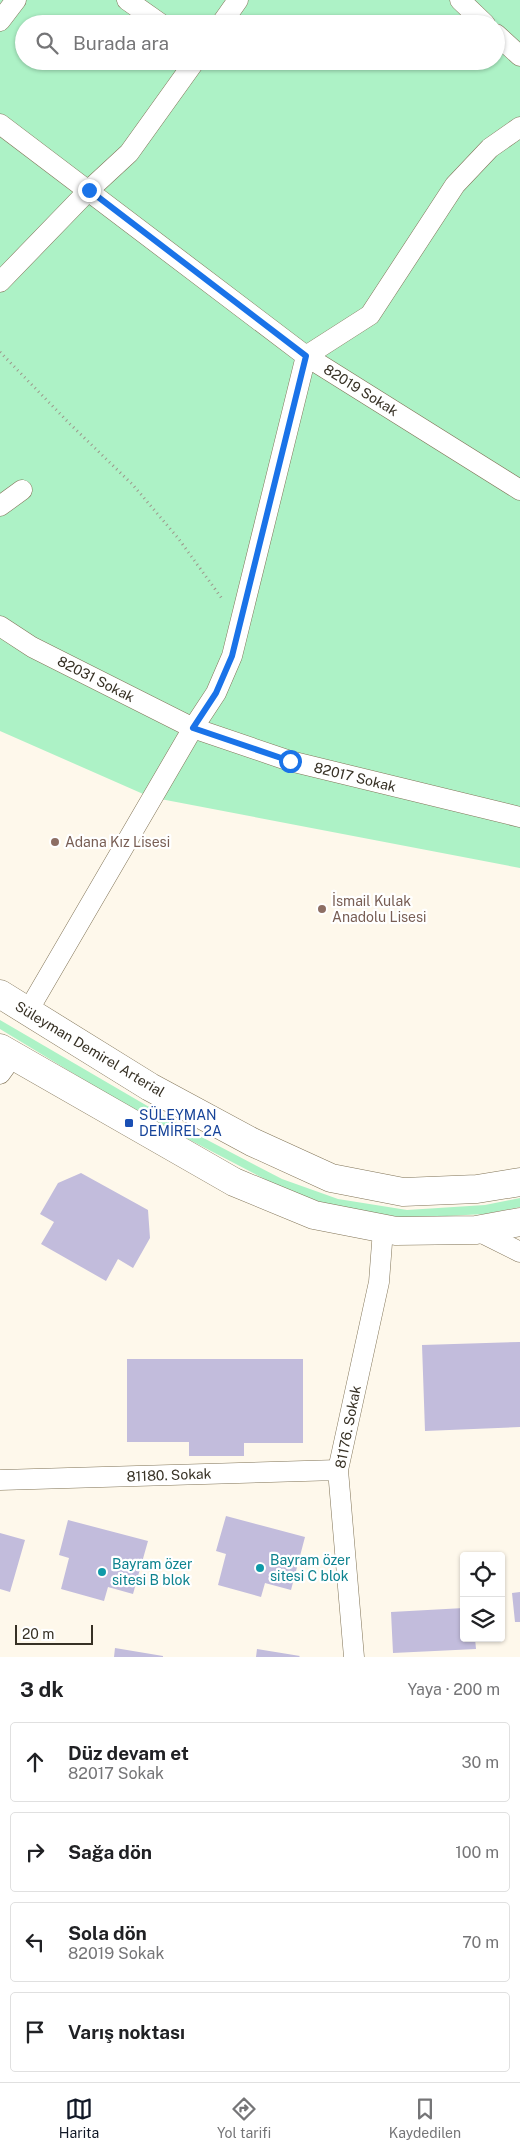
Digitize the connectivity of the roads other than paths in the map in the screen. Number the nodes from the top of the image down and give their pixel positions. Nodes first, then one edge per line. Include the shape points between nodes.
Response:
1 (16, 0) edge
2 (128, 0) edge
3 (238, 0) edge
4 (460, 0) edge
5 (149, 15) edge
6 (228, 15) edge
7 (476, 15) edge
8 (0, 21) edge
9 (505, 42) edge
10 (520, 56) edge
11 (189, 70) edge
12 (0, 124) edge
13 (520, 127) edge
14 (89, 190) junction
15 (0, 282) edge
16 (306, 356) junction
17 (22, 490) dead end
18 (520, 490) edge
19 (0, 506) edge
20 (0, 626) edge
21 (193, 728) junction
22 (520, 817) edge
23 (0, 994) edge
24 (28, 1011) junction
25 (4, 1059) edge
26 (520, 1182) edge
27 (520, 1222) edge
28 (383, 1230) junction
29 (476, 1230) junction
30 (520, 1252) edge
31 (338, 1470) junction
32 (0, 1480) edge
33 (354, 1657) edge

1 - 8 street
2 - 5 street
3 - 6 street
4 - 7 street
9 - 10 street
11 - 14 street via 129,153
12 - 14 street, 82019 Sokak
13 - 16 street via 490,148 455,185 370,315
14 - 15 street
14 - 16 street, 82019 Sokak
16 - 18 street, 82019 Sokak
16 - 21 street via 232,656 216,693
17 - 19 street
20 - 21 street, 82031 Sokak via 32,647
21 - 22 street, 82017 Sokak via 290,761
21 - 24 street
23 - 24 main road, Süleyman Demirel Arterial
24 - 26 main road, Süleyman Demirel Arterial via 176,1101 252,1142 331,1178 403,1192 477,1189
25 - 28 main road via 234,1182 314,1215
27 - 29 main road
28 - 29 main road
28 - 31 street, 81176. Sokak via 379,1282
29 - 30 street
31 - 32 street, 81180. Sokak
31 - 33 street, 81176. Sokak

